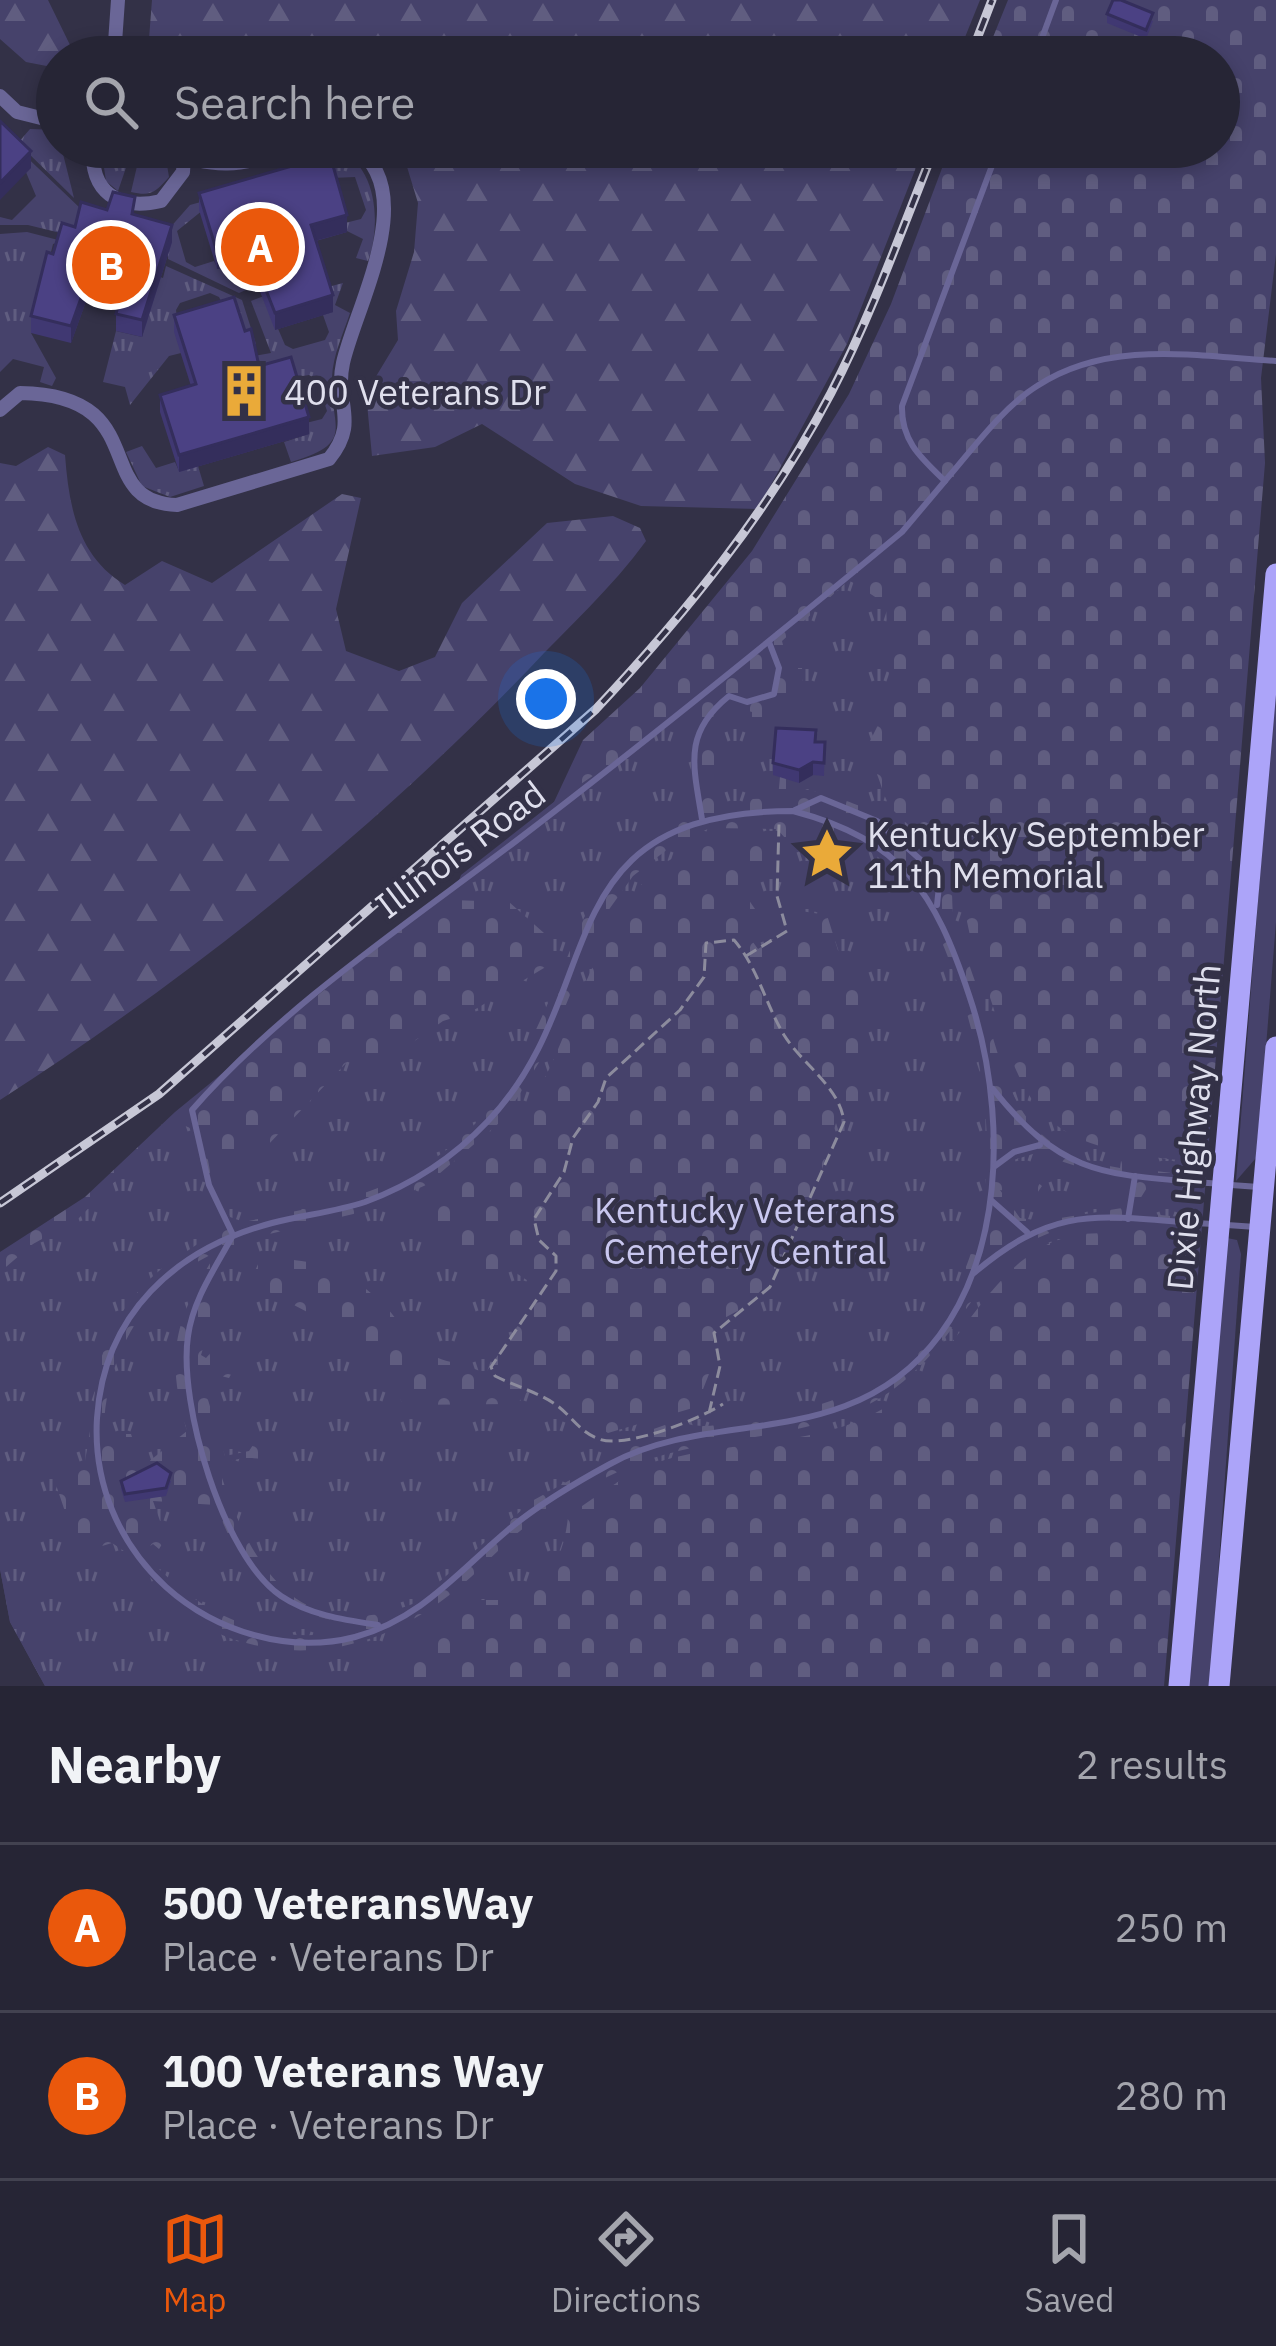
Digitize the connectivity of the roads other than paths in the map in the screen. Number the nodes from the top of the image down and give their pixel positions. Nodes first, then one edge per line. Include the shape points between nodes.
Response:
1 (118, 0) edge
2 (1056, 0) edge
3 (115, 36) edge
4 (1042, 36) edge
5 (0, 96) edge
6 (36, 117) edge
7 (95, 168) edge
8 (183, 168) edge
9 (370, 168) edge
10 (991, 168) edge
11 (1276, 361) edge
12 (0, 410) edge
13 (945, 481) junction
14 (1276, 574) edge
15 (769, 642) junction
16 (793, 812) junction
17 (701, 819) junction
18 (937, 908) junction
19 (1276, 1047) edge
20 (993, 1089) junction
21 (1042, 1144) junction
22 (995, 1166) junction
23 (1135, 1176) junction
24 (1220, 1184) junction
25 (1263, 1187) junction
26 (992, 1201) junction
27 (1128, 1219) junction
28 (1216, 1225) junction
29 (1258, 1227) junction
30 (1027, 1232) junction
31 (233, 1235) junction
32 (971, 1276) junction
33 (383, 1626) junction
34 (1178, 1686) edge
35 (1219, 1686) edge

1 - 3 street
2 - 4 lane
5 - 6 street
7 - 8 street via 106,195 137,205 161,201
9 - 12 street via 384,244 344,361 344,440 329,459 177,505 154,504 133,490 111,429 97,414 48,393 20,393
10 - 13 lane via 902,406 914,451
11 - 13 lane, Illinois Road via 1145,354 1087,364 1036,386
13 - 15 lane, Illinois Road via 902,532
14 - 24 highway, Dixie Highway North
15 - 17 lane via 779,668 774,694 747,702 729,696 701,718 694,745
15 - 31 lane, Illinois Road via 373,949 216,1082 192,1110 209,1185
16 - 17 lane
16 - 18 lane via 877,845
16 - 18 lane via 821,798 900,837 940,877
17 - 31 lane via 638,857 612,885 587,921 537,1049 484,1125 400,1186
18 - 20 lane via 980,1025
19 - 25 highway, Dixie Highway North
20 - 21 lane
20 - 22 lane
21 - 22 lane
21 - 23 lane via 1083,1166
22 - 26 lane
23 - 24 lane
23 - 27 lane
24 - 25 lane
24 - 28 highway, Dixie Highway North
25 - 29 highway, Dixie Highway North
26 - 30 lane
26 - 32 lane
27 - 28 lane
27 - 30 lane via 1073,1218
28 - 29 lane
28 - 34 highway, Dixie Highway North
29 - 35 highway, Dixie Highway North
30 - 32 lane
31 - 33 lane via 200,1295 185,1366 209,1468 241,1553 268,1586 302,1607
31 - 33 lane via 165,1273 112,1349 96,1433 108,1504 147,1569 228,1626 284,1642 351,1638
32 - 33 lane via 935,1339 876,1391 803,1417 631,1452 544,1504 432,1601

